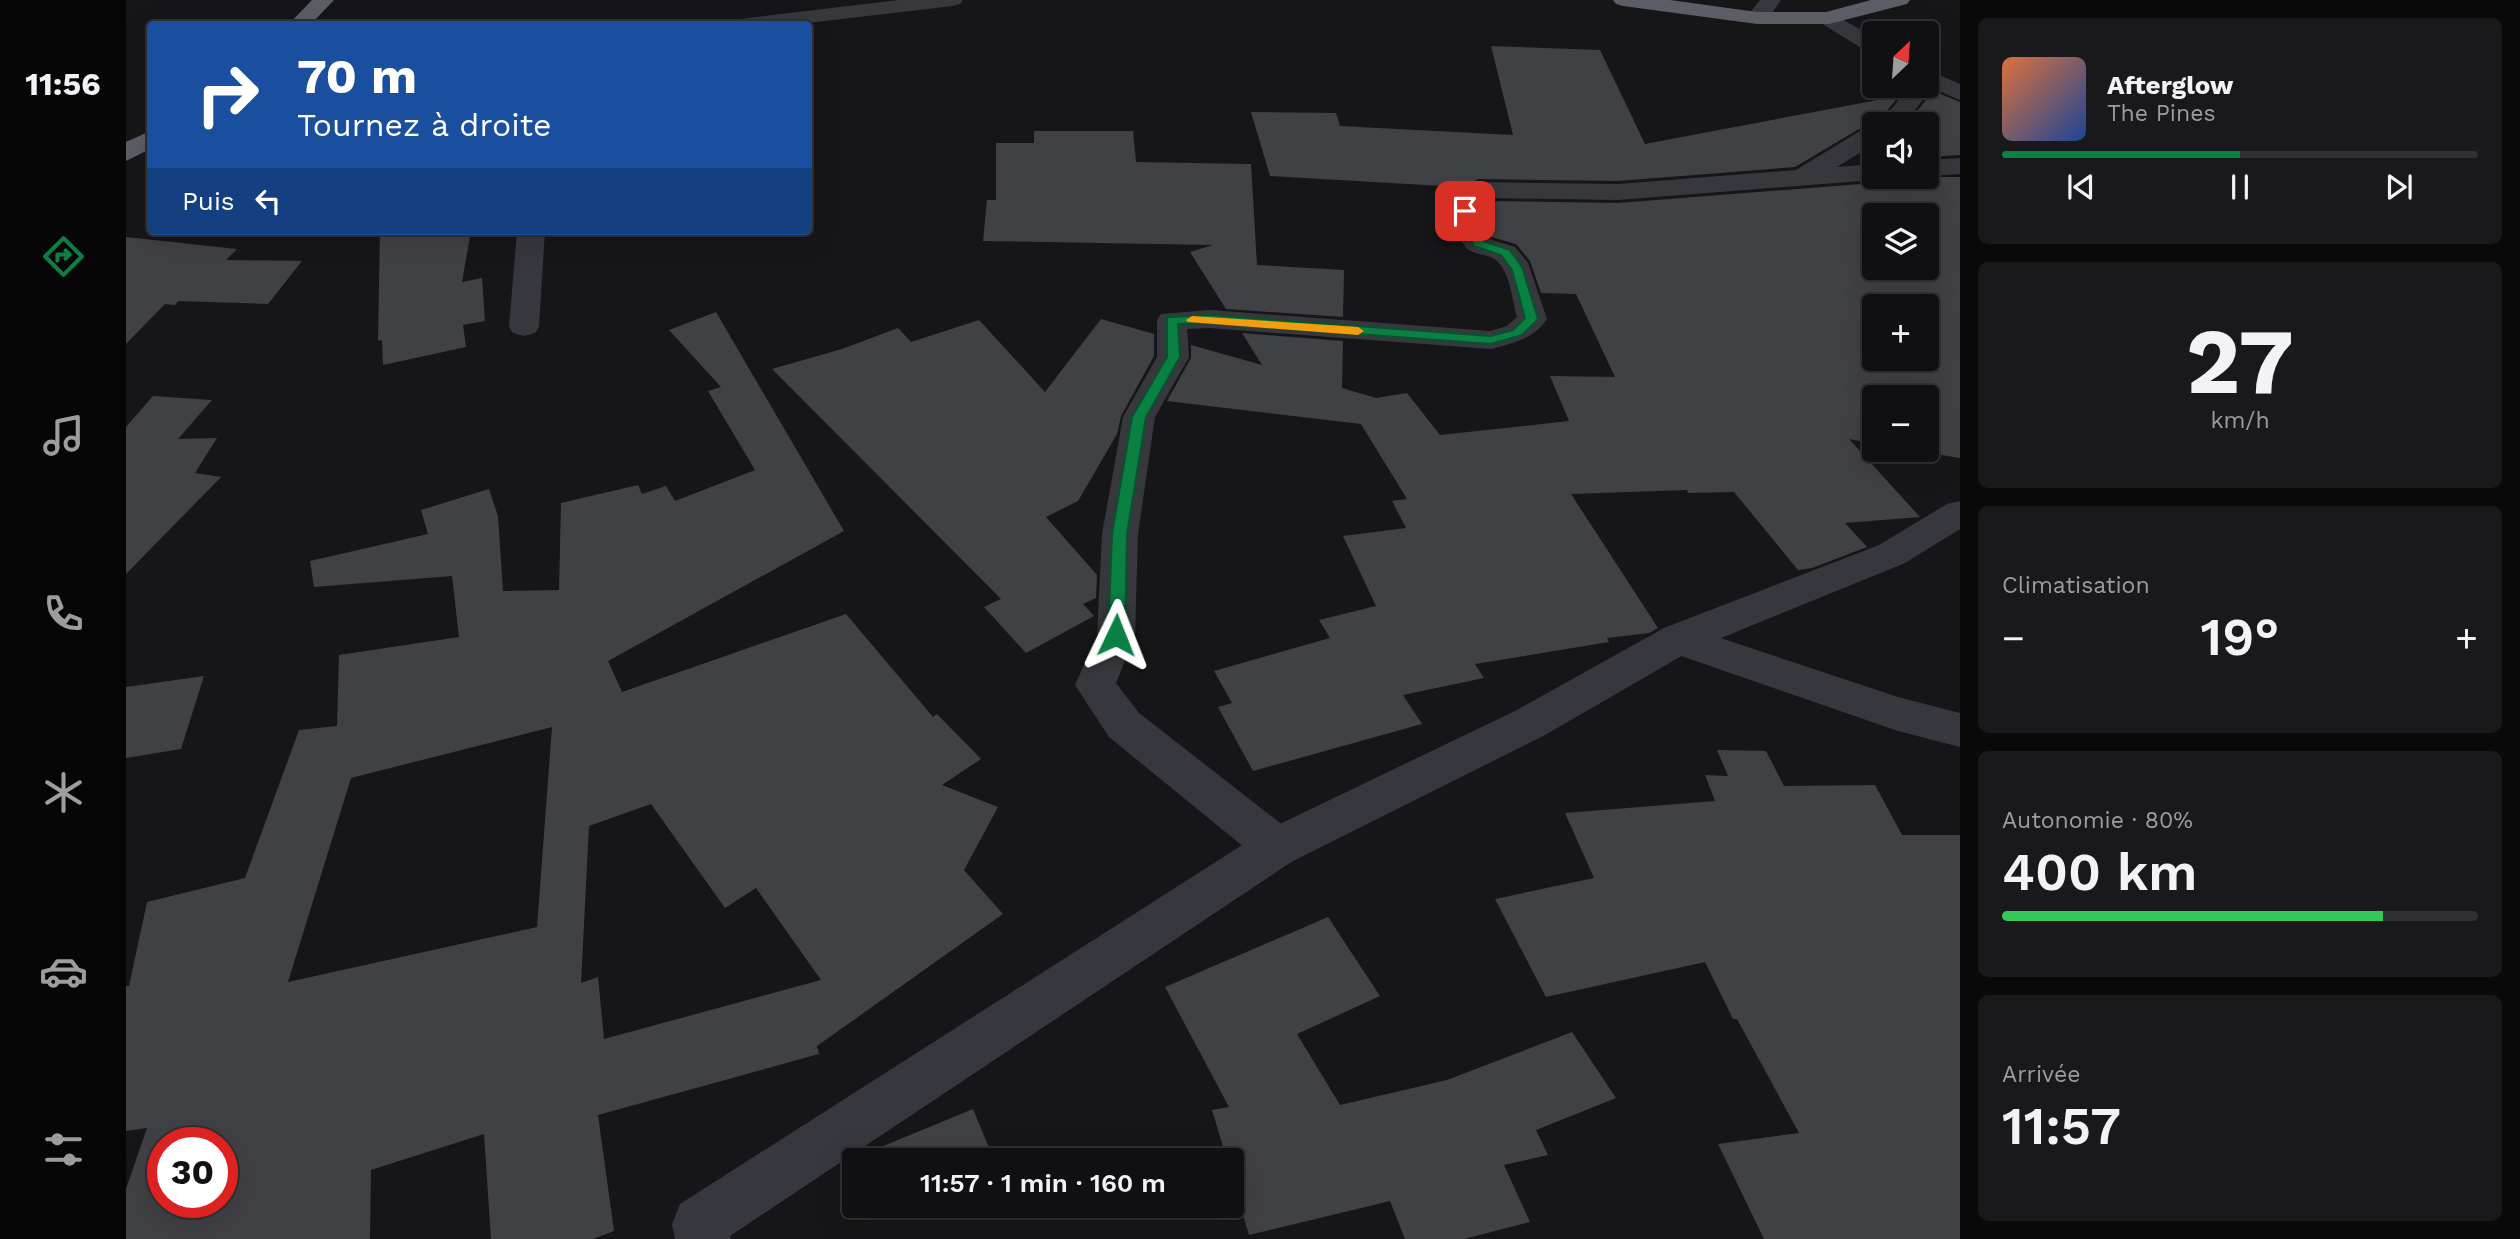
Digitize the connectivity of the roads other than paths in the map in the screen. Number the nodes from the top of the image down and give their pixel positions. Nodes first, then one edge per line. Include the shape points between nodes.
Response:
1 (324, 0) edge
2 (953, 0) edge
3 (1623, 0) edge
4 (1771, 0) edge
5 (1900, 0) edge
6 (1757, 18) junction
7 (1829, 18) junction
8 (302, 21) edge
9 (774, 21) edge
10 (1862, 39) edge
11 (1939, 85) edge
12 (1960, 93) edge
13 (1912, 98) edge
14 (1901, 112) edge
15 (147, 140) edge
16 (1862, 140) edge
17 (126, 153) edge
18 (1960, 166) edge
19 (1939, 167) edge
20 (1862, 173) edge
21 (1804, 176) junction
22 (531, 235) edge
23 (524, 327) dead end
24 (1960, 513) edge
25 (1678, 639) junction
26 (1960, 730) edge
27 (1277, 847) junction
28 (695, 1234) edge

1 - 8 highway
2 - 9 street
3 - 6 highway
4 - 6 street
5 - 7 highway
6 - 7 highway
7 - 10 street
11 - 12 street
13 - 14 street
15 - 17 highway
16 - 21 street
18 - 19 street
20 - 21 street
21 - 27 street via 1618,192 1479,190 1461,199 1478,244 1506,253 1518,270 1530,304 1532,319 1518,332 1491,340 1171,320 1173,357 1139,417 1119,534 1116,635 1095,685 1124,725
22 - 23 street
24 - 25 street via 1892,554
25 - 26 street via 1898,714
25 - 27 street via 1530,723
27 - 28 street

